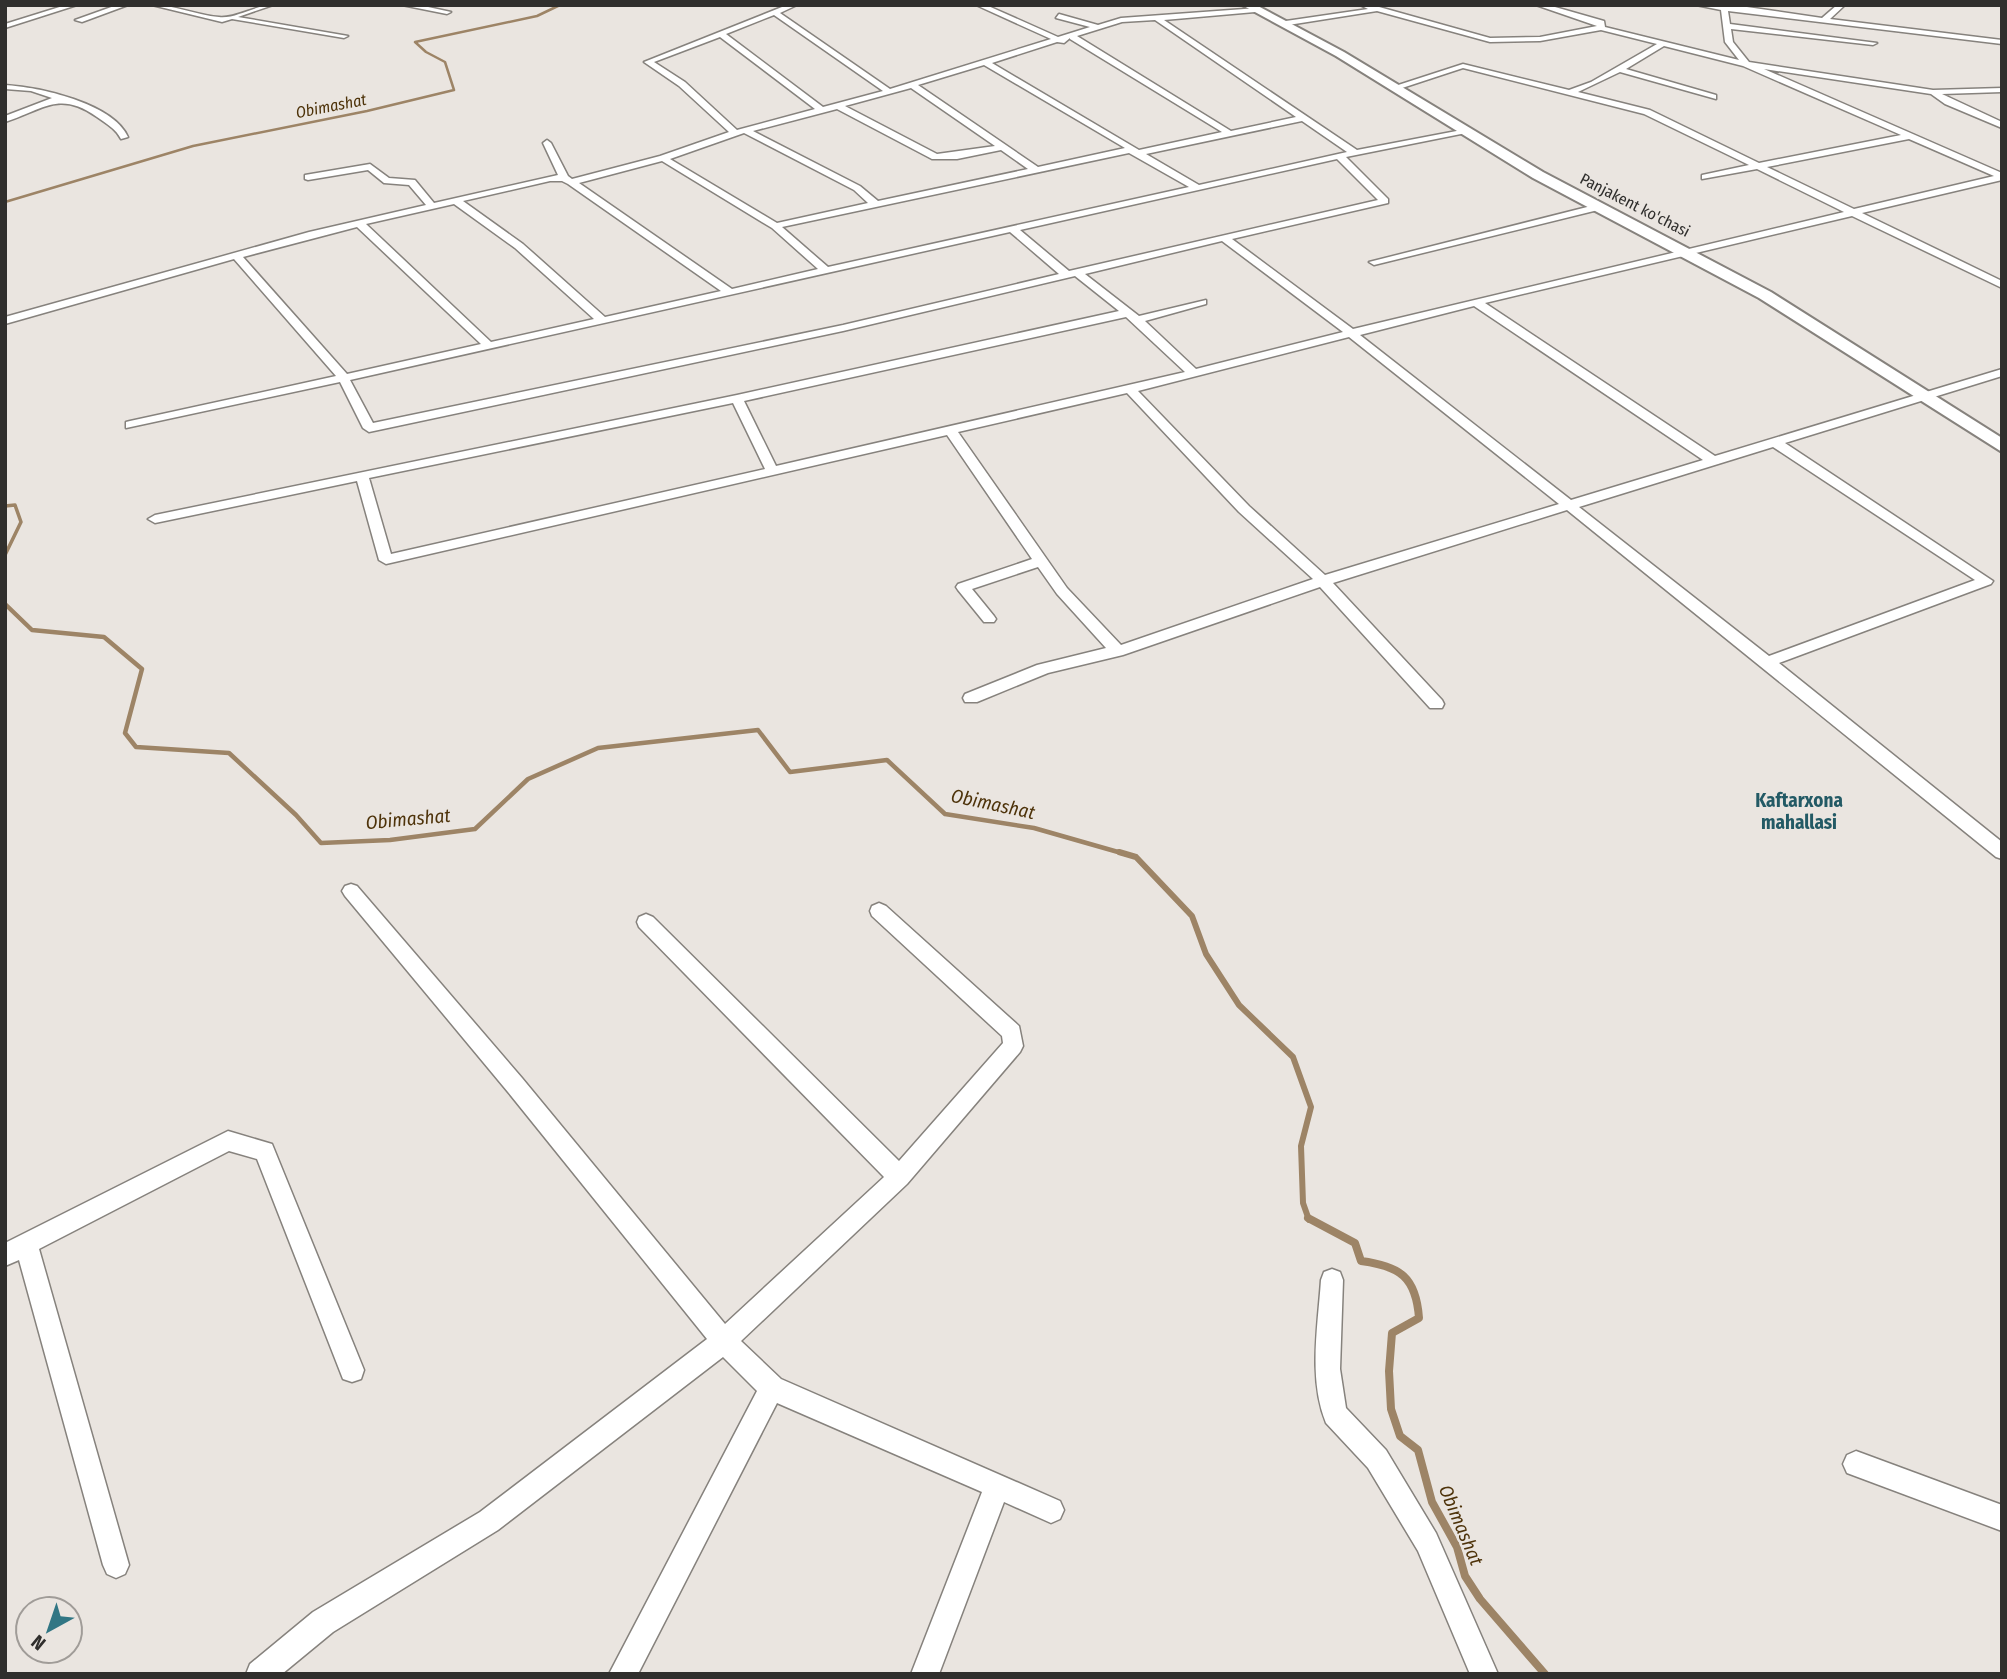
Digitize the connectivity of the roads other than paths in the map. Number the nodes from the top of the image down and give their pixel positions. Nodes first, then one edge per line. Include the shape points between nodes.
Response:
1 (74, 5) edge
2 (125, 5) edge
3 (155, 5) edge
4 (270, 5) edge
5 (405, 5) edge
6 (764, 5) edge
7 (794, 5) edge
8 (979, 5) edge
9 (1363, 5) edge
10 (1539, 5) edge
11 (1699, 5) edge
12 (1842, 5) edge
13 (1251, 7) edge
14 (1727, 7) edge
15 (1374, 9) junction
16 (777, 11) junction
17 (447, 12) dead end
18 (1059, 16) dead end
19 (1155, 17) junction
20 (231, 18) junction
21 (79, 20) dead end
22 (1823, 21) junction
23 (1282, 24) junction
24 (5, 26) edge
25 (1727, 26) junction
26 (1097, 27) junction
27 (1601, 28) junction
28 (721, 34) junction
29 (344, 36) dead end
30 (1073, 37) junction
31 (1061, 41) junction
32 (2002, 42) edge
33 (1664, 43) junction
34 (1873, 43) dead end
35 (985, 62) junction
36 (1746, 64) junction
37 (1621, 69) junction
38 (911, 84) junction
39 (8, 88) edge
40 (1393, 88) junction
41 (2002, 90) edge
42 (888, 91) junction
43 (1933, 92) junction
44 (1569, 93) junction
45 (1713, 97) dead end
46 (58, 99) junction
47 (838, 106) junction
48 (822, 110) junction
49 (1304, 118) junction
50 (5, 119) edge
51 (2002, 125) edge
52 (740, 132) junction
53 (1466, 132) junction
54 (1231, 134) junction
55 (1909, 136) junction
56 (124, 137) dead end
57 (547, 143) dead end
58 (1001, 147) junction
59 (1136, 153) junction
60 (1354, 153) junction
61 (1339, 156) junction
62 (663, 158) junction
63 (1760, 166) junction
64 (1035, 170) junction
65 (2002, 176) edge
66 (308, 177) dead end
67 (1705, 177) dead end
68 (568, 180) junction
69 (1196, 187) junction
70 (455, 200) junction
71 (875, 204) junction
72 (431, 205) junction
73 (1599, 207) junction
74 (1853, 211) junction
75 (359, 223) junction
76 (775, 226) junction
77 (1011, 228) junction
78 (1224, 238) junction
79 (1686, 251) junction
80 (237, 257) junction
81 (1374, 262) dead end
82 (824, 269) junction
83 (1072, 274) junction
84 (2002, 285) edge
85 (728, 292) junction
86 (1202, 302) dead end
87 (1476, 302) junction
88 (1132, 316) junction
89 (602, 320) junction
90 (5, 321) edge
91 (1351, 333) junction
92 (489, 346) junction
93 (2002, 372) edge
94 (1193, 373) junction
95 (343, 377) junction
96 (1130, 389) junction
97 (1922, 395) junction
98 (737, 399) junction
99 (130, 425) dead end
100 (950, 430) junction
101 (1776, 443) junction
102 (2002, 446) edge
103 (1715, 462) junction
104 (772, 471) junction
105 (362, 476) junction
106 (1567, 506) junction
107 (155, 519) dead end
108 (1040, 561) junction
109 (1323, 581) junction
110 (989, 619) dead end
111 (1118, 651) junction
112 (1767, 662) junction
113 (971, 698) dead end
114 (1436, 704) dead end
115 (2002, 852) edge
116 (351, 891) dead end
117 (879, 911) dead end
118 (646, 922) dead end
119 (899, 1177) junction
120 (16, 1251) edge
121 (1332, 1280) dead end
122 (724, 1341) junction
123 (352, 1370) dead end
124 (772, 1388) junction
125 (1856, 1464) dead end
126 (997, 1486) junction
127 (1051, 1510) dead end
128 (2002, 1518) edge
129 (116, 1565) dead end
130 (260, 1674) edge
131 (623, 1674) edge
132 (925, 1674) edge
133 (1484, 1674) edge

1 - 24 street
2 - 21 street
3 - 20 street
4 - 20 street
5 - 17 street
6 - 16 street
7 - 16 street
8 - 31 street
9 - 15 street
10 - 27 street via 1601,23
11 - 14 street
12 - 22 street
13 - 19 street via 1220,15
13 - 23 main road, Panjakent ko'chasi
14 - 22 street
14 - 25 street
15 - 23 street
15 - 27 street via 1490,40 1540,39
16 - 28 street
16 - 42 street
18 - 26 street
19 - 26 street via 1139,13
19 - 49 street
20 - 29 street
22 - 32 street
23 - 40 main road, Panjakent ko'chasi
25 - 34 street
25 - 36 street via 1729,42
26 - 30 street
27 - 33 street
28 - 48 street
28 - 52 street via 648,62
30 - 31 street
30 - 54 street
31 - 35 street
33 - 36 street
33 - 37 street
35 - 38 street
35 - 59 street
36 - 43 street
36 - 55 street
37 - 44 street
37 - 45 street
38 - 42 street
38 - 58 street
39 - 46 street
40 - 44 street via 1463,66
40 - 53 main road, Panjakent ko'chasi
41 - 43 street
42 - 47 street
43 - 51 street
44 - 63 street via 1647,112
46 - 50 street
46 - 56 street via 90,108
47 - 48 street
47 - 58 street via 935,157
48 - 52 street
49 - 54 street
49 - 60 street
52 - 62 street
52 - 71 street via 857,188
53 - 60 street
53 - 73 main road, Panjakent ko'chasi
54 - 59 street
55 - 63 street
55 - 65 street
57 - 68 street
58 - 64 street
59 - 64 street via 1130,150
59 - 69 street
60 - 61 street
61 - 69 street
61 - 78 street via 1385,201
62 - 68 street
62 - 76 street
63 - 67 street
63 - 74 street
64 - 71 street
65 - 74 street
66 - 72 street via 370,167 387,181 412,182
68 - 70 street via 550,178
68 - 85 street
69 - 77 street
70 - 72 street
70 - 89 street via 519,246
71 - 76 street
72 - 75 street
73 - 79 main road, Panjakent ko'chasi
73 - 81 street
74 - 79 street
74 - 84 street
75 - 80 street
75 - 92 street
76 - 82 street
77 - 82 street
77 - 83 street
78 - 83 street
78 - 91 street
79 - 87 street
79 - 97 main road, Panjakent ko'chasi via 1765,295
80 - 90 street
80 - 95 street
82 - 85 street
83 - 88 street
83 - 95 street via 842,328 369,428
85 - 89 street
86 - 88 street
87 - 91 street
87 - 103 street
88 - 94 street
88 - 98 street
89 - 92 street
91 - 94 street
91 - 106 street
92 - 95 street
93 - 97 street
94 - 96 street
95 - 99 street
96 - 100 street
96 - 109 street via 1244,509
97 - 101 street
97 - 102 main road, Panjakent ko'chasi
98 - 104 street
98 - 105 street
100 - 104 street
100 - 108 street
101 - 103 street
101 - 112 street via 1986,581
103 - 106 street
104 - 105 street via 386,560
105 - 107 street
106 - 109 street
106 - 112 street
108 - 110 street via 962,587
108 - 111 street
109 - 111 street
109 - 114 street
111 - 113 street via 1028,672
112 - 115 street
116 - 122 street
117 - 119 street via 1012,1032 1013,1046
118 - 119 street
119 - 122 street
120 - 123 street via 228,1141 264,1151
120 - 129 street
121 - 133 street via 1328,1369 1335,1414 1377,1459 1427,1542
122 - 124 street
122 - 130 street via 489,1521 323,1622
124 - 126 street
124 - 131 street
125 - 128 street
126 - 127 street
126 - 132 street

